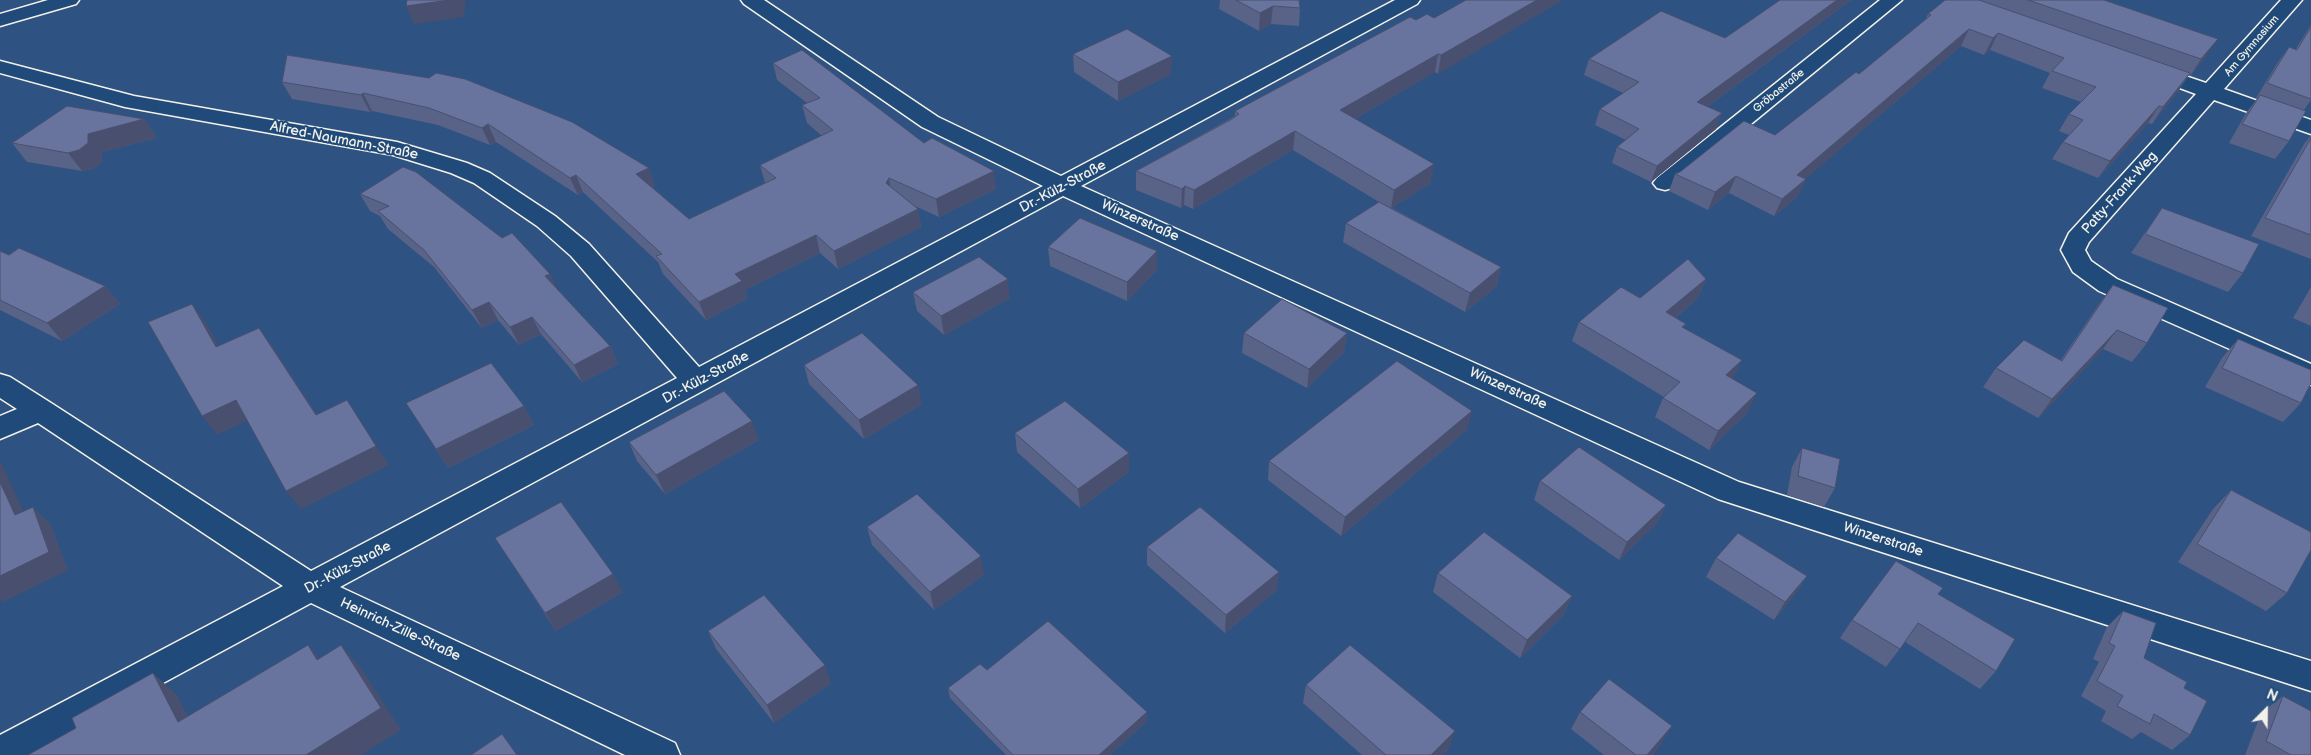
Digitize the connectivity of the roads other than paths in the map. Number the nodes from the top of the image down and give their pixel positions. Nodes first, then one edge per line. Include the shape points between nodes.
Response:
1 (68, 0) edge
2 (751, 0) edge
3 (1410, 0) edge
4 (1892, 0) edge
5 (2292, 0) edge
6 (0, 20) edge
7 (2127, 63) edge
8 (0, 67) edge
9 (2211, 92) junction
10 (2311, 127) edge
11 (1665, 183) dead end
12 (1064, 187) junction
13 (2311, 375) edge
14 (696, 383) junction
15 (0, 384) edge
16 (42, 410) junction
17 (0, 428) edge
18 (311, 588) junction
19 (2311, 676) edge
20 (0, 754) edge
21 (662, 755) edge

1 - 6 street
2 - 12 street, Winzerstraße via 930,122
3 - 12 street, Dr.-Külz-Straße
4 - 11 street, Gröbastraße
5 - 9 street, Am Gymnasium
7 - 9 street
8 - 14 street, Alfred-Naumann-Straße via 133,102 397,149 482,178 546,221 580,250
9 - 10 street
9 - 13 street, Patty-Frank-Weg via 2078,239 2073,250 2082,266 2108,285
12 - 14 street, Dr.-Külz-Straße
12 - 19 street, Winzerstraße via 1729,491
14 - 18 street, Dr.-Külz-Straße
15 - 16 street, Heinrich-Zille-Straße
16 - 17 street
16 - 18 street, Heinrich-Zille-Straße
18 - 20 street, Dr.-Külz-Straße
18 - 21 street, Heinrich-Zille-Straße

